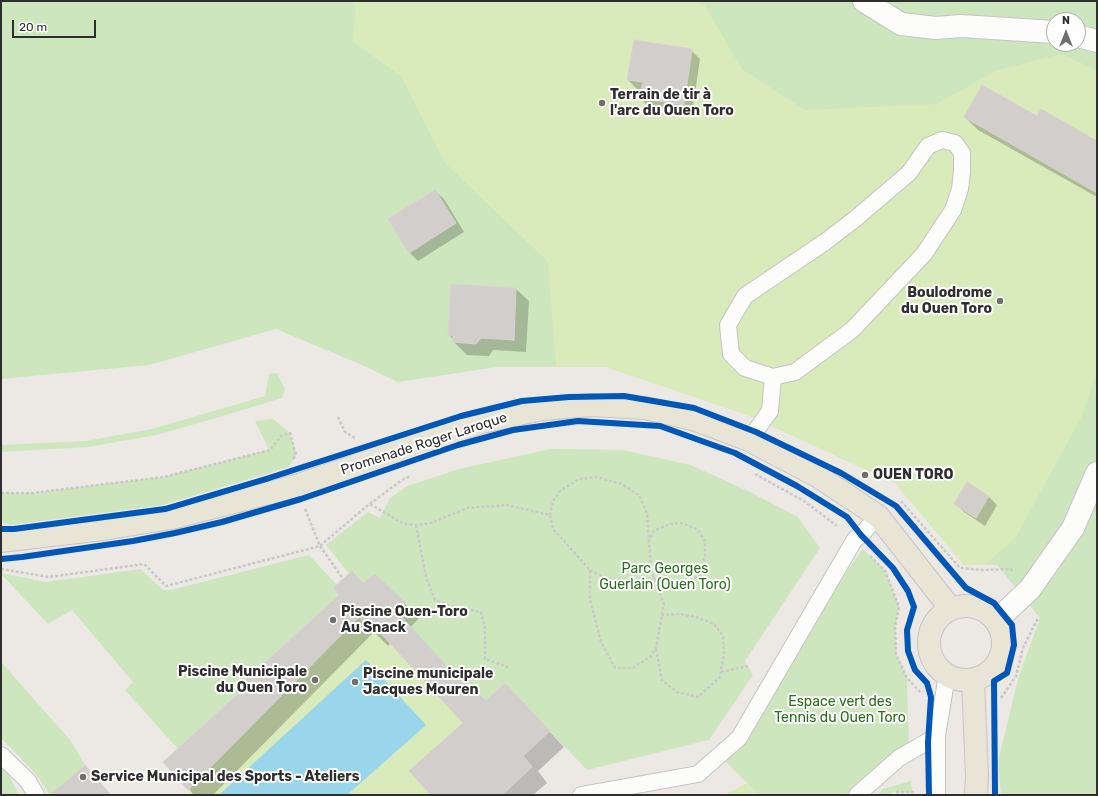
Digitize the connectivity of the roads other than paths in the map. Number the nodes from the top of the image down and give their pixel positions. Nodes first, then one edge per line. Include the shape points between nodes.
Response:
1 (864, 1) edge
2 (1046, 31) edge
3 (1086, 38) edge
4 (1097, 41) edge
5 (773, 377) junction
6 (749, 440) junction
7 (1097, 473) edge
8 (887, 511) junction
9 (1, 541) edge
10 (951, 609) junction
11 (996, 621) junction
12 (947, 675) junction
13 (973, 680) junction
14 (937, 736) junction
15 (1, 755) edge
16 (36, 795) edge
17 (581, 795) edge
18 (857, 795) edge
19 (937, 795) edge
20 (976, 795) edge

1 - 2 street via 901,24 936,28 961,26
3 - 4 street
5 - 5 lane via 795,372 852,330 924,254 953,210 960,189 962,153 956,142 942,140 928,146 909,173 855,218 825,242 745,296 728,325 731,354 745,368
5 - 6 lane via 770,411
6 - 8 main road, Promenade Roger Laroque
6 - 9 main road, Promenade Roger Laroque via 693,419 644,408 592,405 542,409 482,422 296,486 170,518
7 - 11 street via 1073,528 1030,589
8 - 10 main road, Promenade Roger Laroque
8 - 17 lane via 854,539 739,738 698,774
10 - 11 main road via 961,606 977,607 992,615
10 - 12 main road via 945,611 933,623 927,640 930,657 940,671
11 - 13 main road via 1001,629 1004,645 999,661 988,674
12 - 13 main road via 955,679
12 - 14 lane
13 - 20 main road via 978,777
14 - 18 lane via 899,758
14 - 19 lane
15 - 16 lane via 28,781

